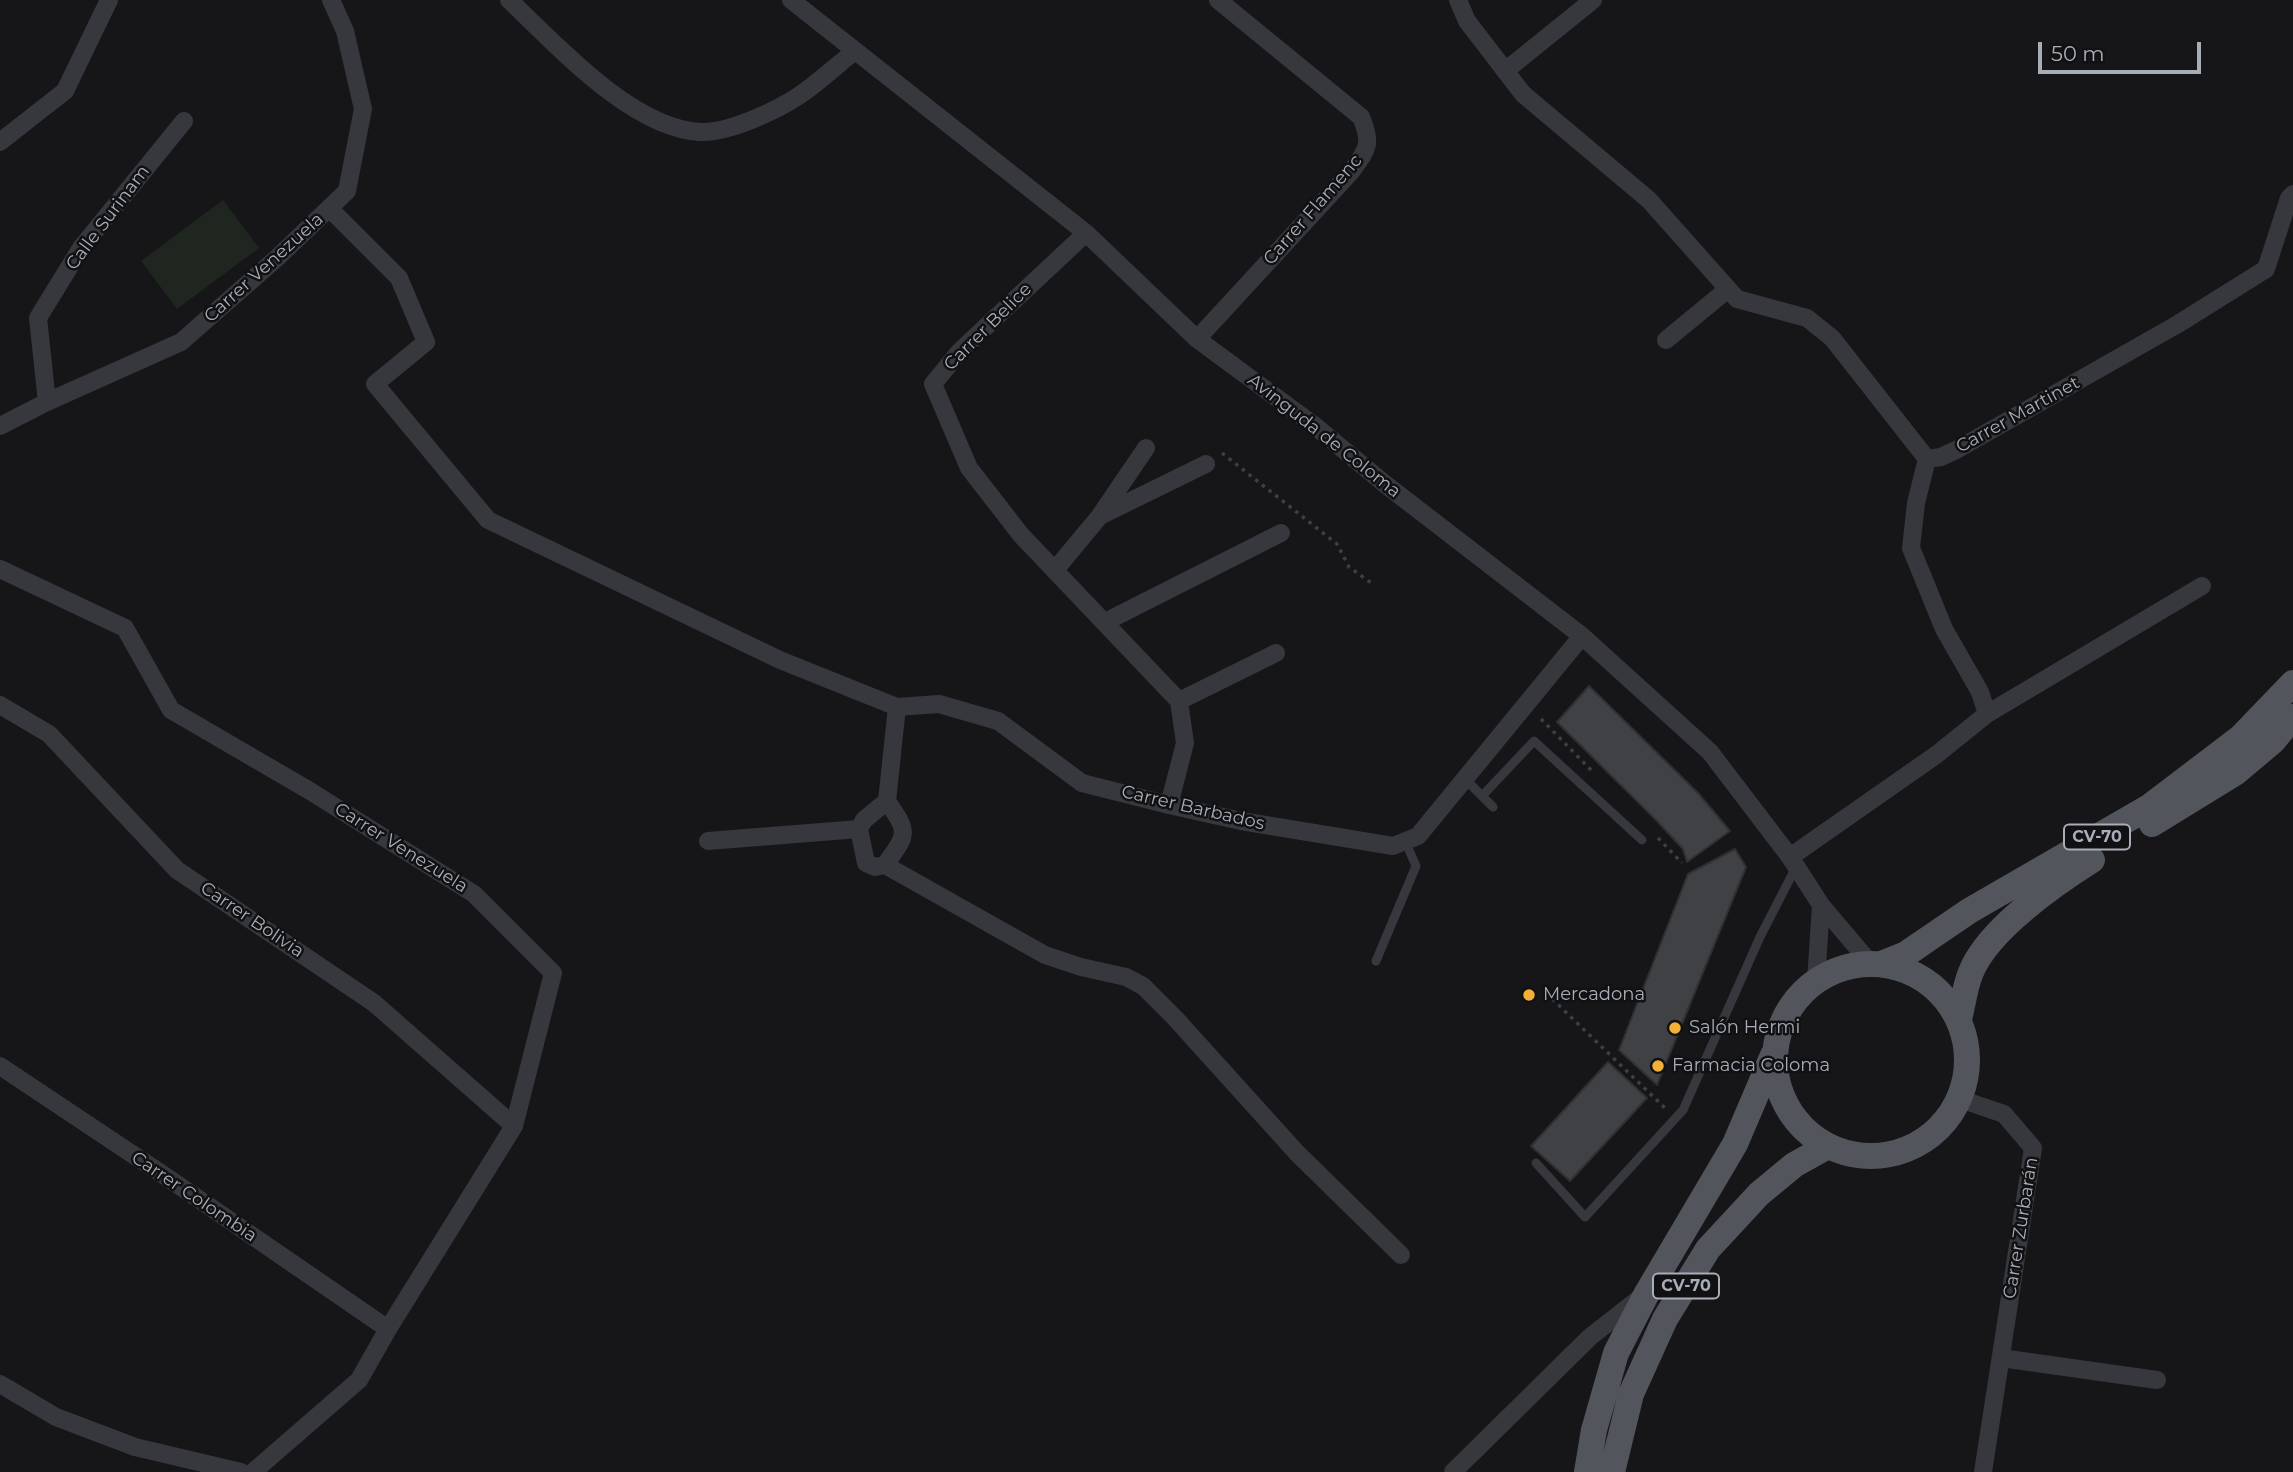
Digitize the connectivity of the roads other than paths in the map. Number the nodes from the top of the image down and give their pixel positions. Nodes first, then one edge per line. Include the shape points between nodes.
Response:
1 (109, 0) edge
2 (331, 0) edge
3 (509, 0) edge
4 (792, 0) edge
5 (1218, 0) edge
6 (1458, 0) edge
7 (1593, 0) edge
8 (855, 51) junction
9 (1505, 71) junction
10 (184, 121) dead end
11 (0, 142) edge
12 (2293, 194) edge
13 (329, 208) junction
14 (1086, 233) junction
15 (1728, 289) junction
16 (1197, 339) junction
17 (1665, 340) dead end
18 (47, 402) junction
19 (0, 426) edge
20 (1146, 448) dead end
21 (1927, 459) junction
22 (1206, 464) dead end
23 (1099, 517) junction
24 (1280, 533) dead end
25 (0, 569) edge
26 (1055, 570) junction
27 (2202, 586) dead end
28 (1105, 622) junction
29 (1582, 636) junction
30 (1276, 653) dead end
31 (2293, 683) edge
32 (1178, 701) junction
33 (0, 705) edge
34 (897, 707) junction
35 (1987, 714) junction
36 (2293, 717) edge
37 (1465, 779) junction
38 (1482, 796) junction
39 (887, 801) junction
40 (1169, 805) junction
41 (1493, 807) dead end
42 (859, 829) junction
43 (708, 841) dead end
44 (1642, 841) dead end
45 (1406, 843) junction
46 (1793, 862) junction
47 (885, 864) junction
48 (1821, 905) junction
49 (1376, 961) dead end
50 (1876, 964) junction
51 (1816, 981) junction
52 (1959, 1019) junction
53 (1776, 1050) junction
54 (0, 1066) edge
55 (1960, 1099) junction
56 (514, 1126) junction
57 (1828, 1146) junction
58 (1536, 1163) dead end
59 (1401, 1255) dead end
60 (1647, 1293) junction
61 (388, 1329) junction
62 (2001, 1358) junction
63 (2157, 1380) dead end
64 (0, 1384) edge
65 (241, 1472) edge
66 (253, 1472) edge
67 (1453, 1472) edge
68 (1587, 1472) edge
69 (1612, 1472) edge
70 (1983, 1472) edge

1 - 11 street via 65,91
2 - 13 street, Carrer Venezuela via 345,31 363,109 347,191
3 - 8 street via 615,95 663,123 701,132 737,125 799,95
4 - 8 street, Avinguda de Coloma
5 - 16 street, Carrer Flamenc via 1361,117 1369,136 1350,173
6 - 9 street via 1467,21
7 - 9 street
8 - 14 street, Avinguda de Coloma
9 - 15 street via 1523,94 1649,200
10 - 18 street, Calle Surinam via 81,248 38,318
12 - 21 street, Carrer Martinet via 2266,269 1958,449
13 - 18 street, Carrer Venezuela via 181,342
13 - 34 street via 399,278 426,342 375,384 488,520 780,660
14 - 16 street, Avinguda de Coloma
14 - 26 street, Carrer Belice via 960,351 933,384 969,468
15 - 17 street
15 - 21 street via 1737,299 1807,318 1832,338
16 - 29 street, Avinguda de Coloma
18 - 19 street, Carrer Venezuela
20 - 23 street
21 - 35 street via 1911,548 1944,629 1980,692
22 - 23 street
23 - 26 street
24 - 28 street
25 - 56 street, Carrer Venezuela via 125,628 171,710 474,894 553,973
26 - 28 street, Carrer Belice
27 - 35 street
28 - 32 street, Carrer Belice
29 - 37 street
29 - 46 street, Avinguda de Coloma via 1710,752
30 - 32 street
31 - 50 main road, CV-70 via 2241,737 2149,807 1969,911 1906,954
32 - 40 street via 1185,743
33 - 56 street, Carrer Bolivia via 50,734 177,870 374,1003
34 - 39 street
34 - 40 street, Carrer Barbados via 939,704 998,721 1082,783
35 - 46 street
36 - 52 main road, CV-70 via 2235,773 2058,881 1988,942 1971,972
37 - 38 lane
37 - 45 street via 1418,836
38 - 41 lane
38 - 44 lane via 1534,741
39 - 42 street
39 - 47 street via 902,822 904,835
40 - 45 street, Carrer Barbados via 1352,840 1393,846
42 - 43 street
42 - 47 street via 866,863
45 - 49 lane via 1416,866
46 - 48 street, Avinguda de Coloma
46 - 58 lane via 1682,1110 1585,1217
47 - 59 street via 1045,955 1143,986 1297,1153
48 - 50 street, Avinguda de Coloma
48 - 51 street
50 - 51 main road, CV-70 via 1834,971
50 - 52 main road, CV-70 via 1913,973 1940,992
51 - 53 main road, CV-70 via 1796,1000 1782,1023
52 - 55 main road, CV-70 via 1967,1045 1967,1073
53 - 57 main road, CV-70 via 1777,1079 1787,1106 1804,1129
53 - 60 main road, CV-70 via 1735,1144
54 - 61 street, Carrer Colombia
55 - 57 main road, CV-70 via 1934,1132 1889,1155 1857,1155
55 - 62 street, Carrer Zurbarán via 2004,1114 2033,1148
56 - 61 street, Carrer Venezuela
57 - 69 main road, CV-70 via 1794,1165 1759,1194 1708,1249 1665,1319 1631,1394
60 - 67 street via 1590,1337
60 - 68 main road, CV-70 via 1616,1353
61 - 66 street, Carrer Venezuela via 359,1380
62 - 63 street
62 - 70 street, Carrer Zurbarán
64 - 65 street via 56,1417 135,1447

